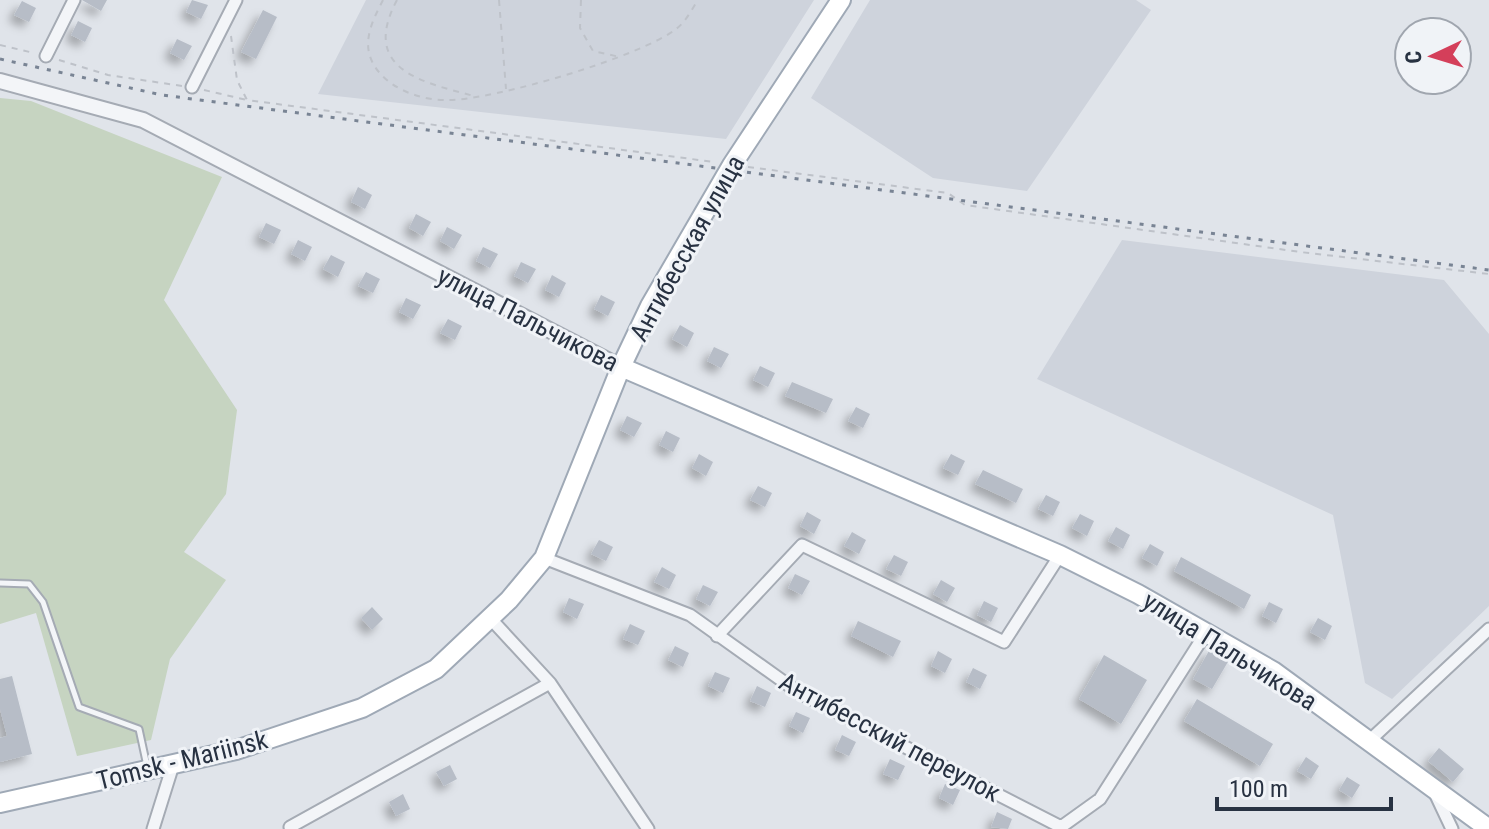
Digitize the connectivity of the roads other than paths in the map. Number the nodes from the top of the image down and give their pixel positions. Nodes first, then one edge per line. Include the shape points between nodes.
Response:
1 (74, 0) edge
2 (236, 0) edge
3 (841, 0) edge
4 (46, 56) road end
5 (0, 81) edge
6 (192, 87) road end
7 (621, 367) junction
8 (1060, 555) junction
9 (544, 558) junction
10 (0, 583) edge
11 (490, 618) junction
12 (1489, 629) edge
13 (1207, 631) junction
14 (717, 636) junction
15 (550, 683) junction
16 (362, 708) joint
17 (1369, 741) junction
18 (173, 765) junction
19 (148, 771) junction
20 (1432, 787) junction
21 (0, 803) edge
22 (290, 827) dead end
23 (153, 829) edge
24 (648, 829) edge
25 (1452, 829) edge
26 (1489, 829) edge

1 - 4 street
2 - 6 street
3 - 7 main road, Антибесская улица via 732,165
5 - 7 street, улица Пальчикова via 143,120
7 - 8 main road, улица Пальчикова
7 - 9 main road, Антибесская улица
8 - 13 main road, улица Пальчикова
8 - 14 street via 1004,642 802,545
9 - 11 main road, Антибесская улица
9 - 14 street, Антибесский переулок via 690,615
10 - 19 lane via 29,584 43,602 79,707 139,729
11 - 15 street
11 - 16 main road, Антибесская улица via 436,669
12 - 17 street
13 - 14 street, Антибесский переулок via 1100,799 1061,827 798,692
13 - 17 main road, улица Пальчикова
15 - 22 street
15 - 24 street
16 - 18 main road, Tomsk - Mariinsk
17 - 20 main road, улица Пальчикова
18 - 19 main road, Tomsk - Mariinsk
18 - 23 street
19 - 21 main road, Tomsk - Mariinsk
20 - 25 street, улица Пальчикова
20 - 26 main road, улица Пальчикова

